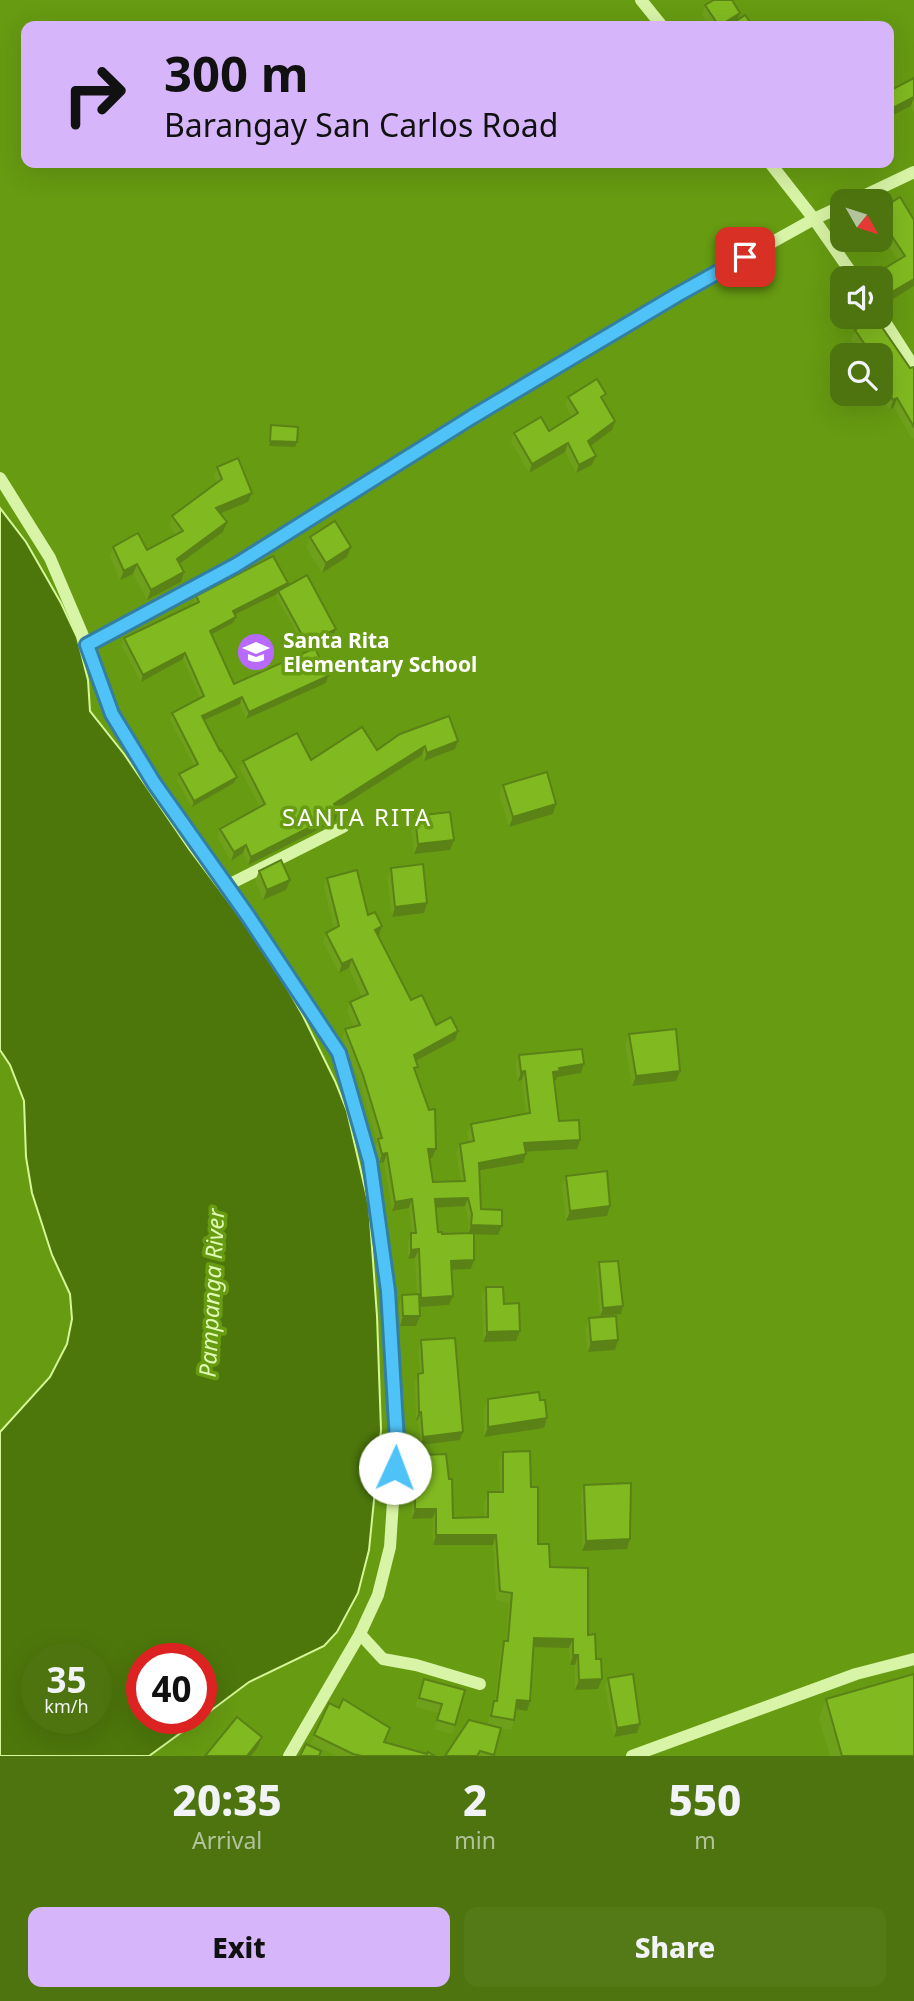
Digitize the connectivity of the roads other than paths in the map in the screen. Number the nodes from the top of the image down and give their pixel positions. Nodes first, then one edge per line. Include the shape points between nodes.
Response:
1 (641, 0) edge
2 (658, 21) edge
3 (774, 168) edge
4 (914, 172) edge
5 (878, 189) edge
6 (830, 212) edge
7 (814, 219) junction
8 (847, 266) edge
9 (891, 329) edge
10 (897, 338) junction
11 (914, 341) edge
12 (914, 367) edge
13 (0, 478) edge
14 (87, 645) junction
15 (343, 827) dead end
16 (226, 886) junction
17 (360, 1634) junction
18 (914, 1659) edge
19 (480, 1684) dead end
20 (289, 1756) edge
21 (632, 1756) edge

1 - 2 street
3 - 7 street
4 - 5 street
6 - 7 street
7 - 8 street
7 - 14 street via 496,403 236,565
9 - 10 street
10 - 11 street
10 - 12 street
13 - 14 street via 50,558
14 - 16 street via 112,714 168,806
15 - 16 street
16 - 17 street via 339,1053 370,1161 388,1291 397,1441 390,1547 378,1595
17 - 19 street via 383,1659
17 - 20 street
18 - 21 street via 856,1674

